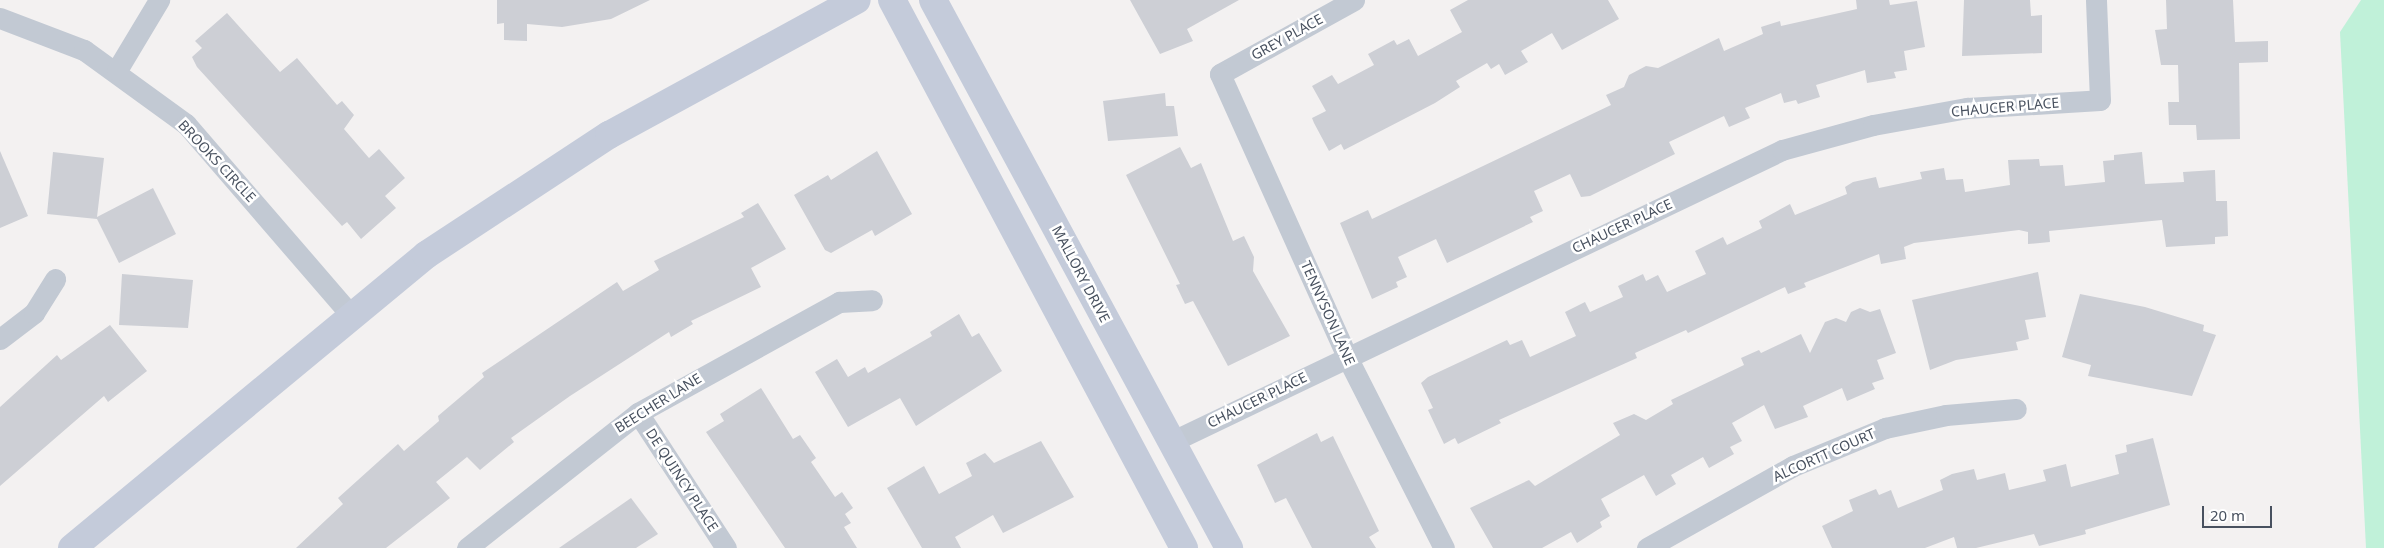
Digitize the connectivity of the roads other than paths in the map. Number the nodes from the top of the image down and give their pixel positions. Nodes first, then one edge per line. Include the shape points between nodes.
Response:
1 (160, 0) edge
2 (857, 0) edge
3 (892, 0) edge
4 (933, 0) edge
5 (1354, 0) edge
6 (2096, 0) edge
7 (0, 18) edge
8 (117, 70) junction
9 (1220, 74) joint
10 (55, 279) dead end
11 (872, 300) dead end
12 (351, 315) junction
13 (0, 339) edge
14 (1346, 357) junction
15 (2016, 409) dead end
16 (638, 413) junction
17 (1171, 442) junction
18 (72, 548) edge
19 (467, 548) edge
20 (726, 548) edge
21 (1184, 548) edge
22 (1229, 548) edge
23 (1444, 548) edge
24 (1647, 548) edge

1 - 8 street
2 - 12 main road via 609,135 426,255
3 - 21 main road
4 - 17 main road, MALLORY DRIVE
5 - 9 street, GREY PLACE
6 - 14 street, CHAUCER PLACE via 2100,100 1967,108 1873,125 1782,150
7 - 8 street, BROOKS CIRCLE via 84,50
8 - 12 street, BROOKS CIRCLE via 186,124
9 - 14 street, TENNYSON LANE
10 - 13 street via 34,313
11 - 16 street, BEECHER LANE via 839,302 738,354
12 - 18 main road
14 - 17 street, CHAUCER PLACE
14 - 23 street, TENNYSON LANE
15 - 24 street, ALCORTT COURT via 1946,415 1885,428 1793,466
16 - 19 street, BEECHER LANE
16 - 20 street, DE QUINCY PLACE
17 - 22 main road, MALLORY DRIVE

